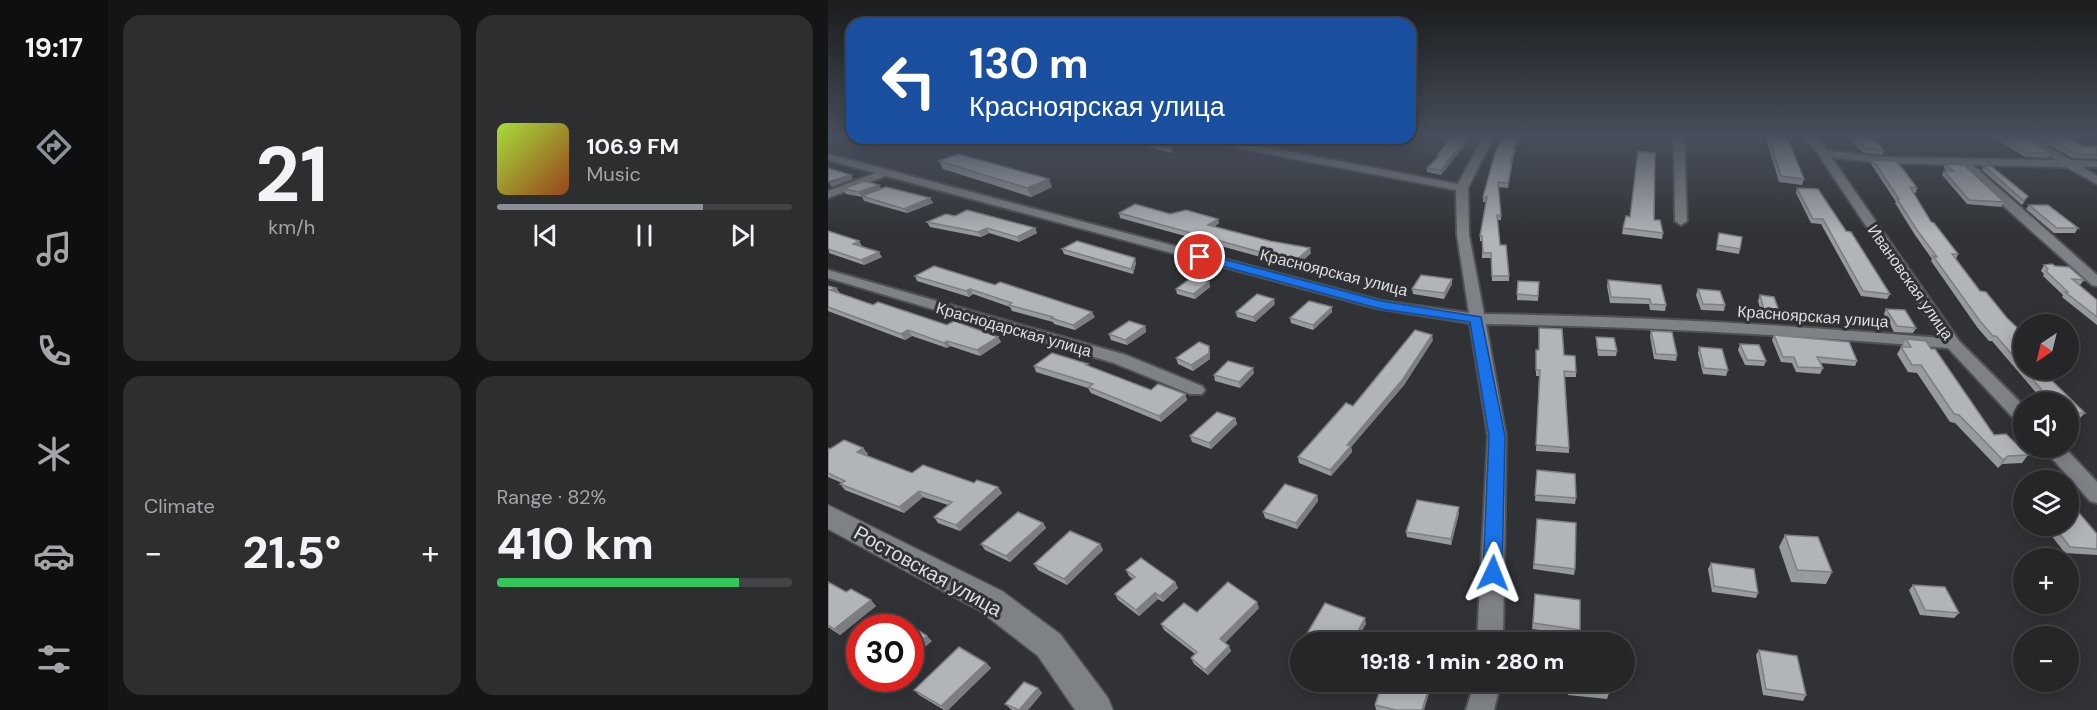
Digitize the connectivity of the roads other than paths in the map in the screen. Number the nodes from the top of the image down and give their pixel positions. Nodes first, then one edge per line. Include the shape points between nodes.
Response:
1 (870, 169) edge
2 (1364, 169) edge
3 (1472, 169) edge
4 (1680, 169) edge
5 (1833, 169) edge
6 (1971, 169) edge
7 (2076, 169) edge
8 (884, 173) junction
9 (2097, 181) edge
10 (1462, 188) junction
11 (828, 195) edge
12 (1681, 220) dead end
13 (828, 274) edge
14 (2097, 282) edge
15 (1476, 319) junction
16 (1953, 344) junction
17 (1196, 390) dead end
18 (2013, 407) edge
19 (2062, 458) edge
20 (2097, 495) edge
21 (828, 516) edge
22 (1490, 632) edge
23 (1485, 692) edge
24 (1096, 710) edge
25 (1480, 710) edge

1 - 8 street, Красноярская улица
2 - 10 street
3 - 10 street
4 - 12 street
5 - 16 street, Ивановская улица
6 - 14 street
7 - 9 street
8 - 11 street
8 - 15 street, Красноярская улица via 1381,305
10 - 15 street via 1463,235
13 - 17 street, Краснодарская улица via 1120,359
15 - 16 street, Красноярская улица via 1825,333
15 - 22 street via 1497,436
16 - 18 street, Ивановская улица
19 - 20 street
21 - 24 street, Ростовская улица via 991,601 1049,645
23 - 25 street

